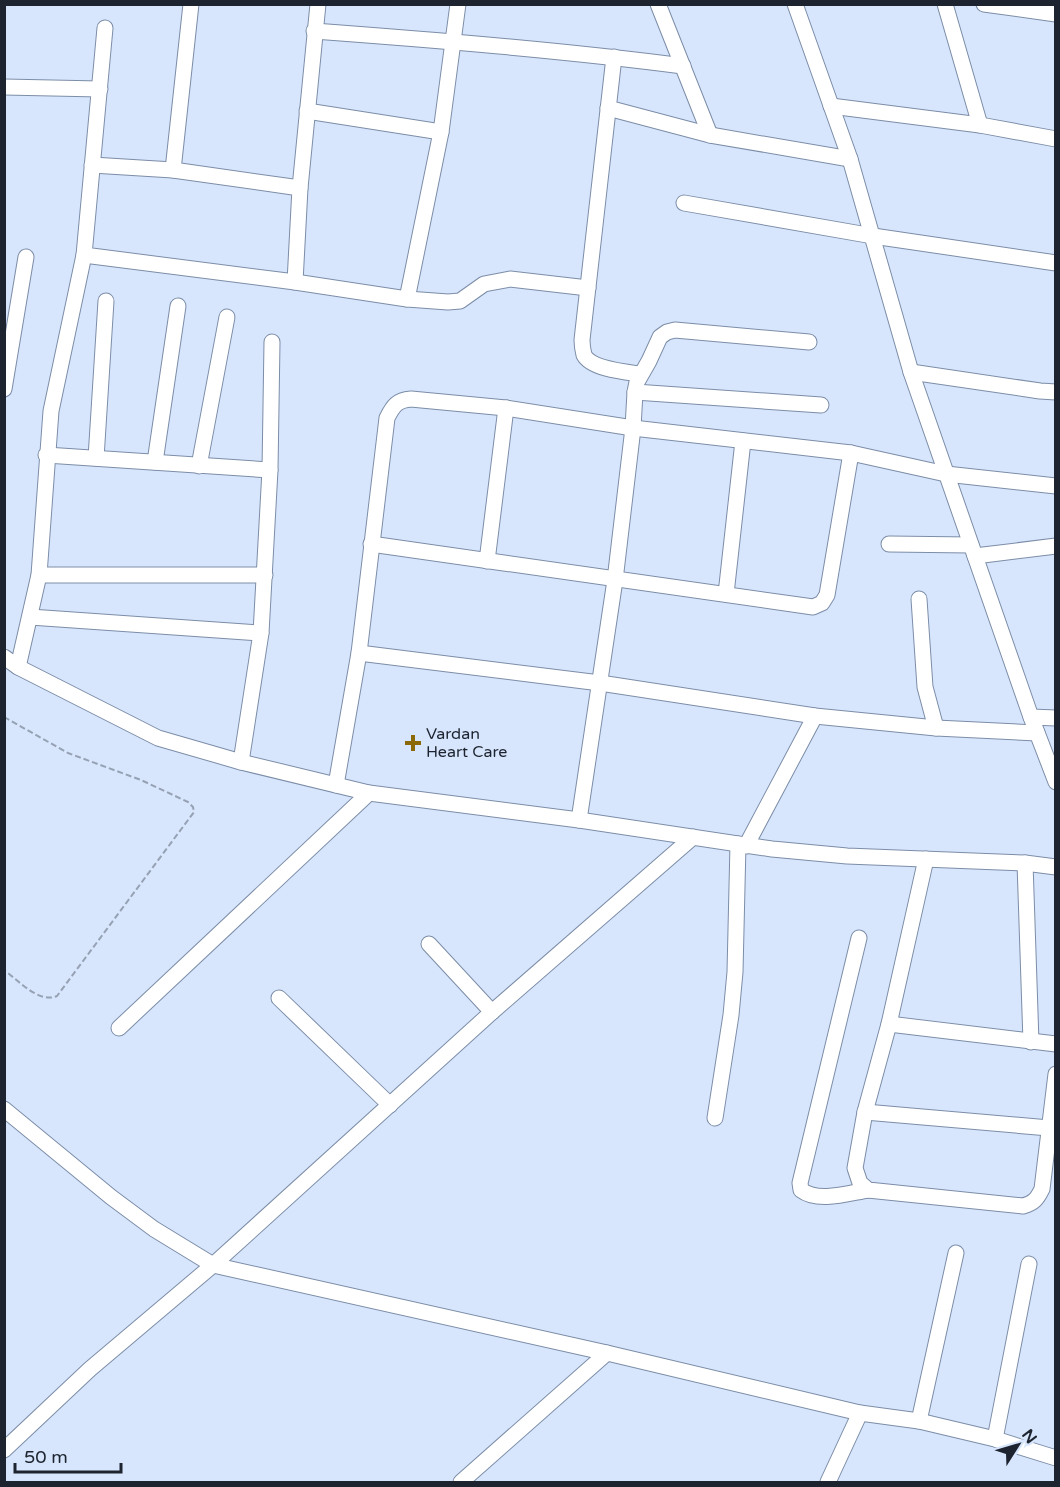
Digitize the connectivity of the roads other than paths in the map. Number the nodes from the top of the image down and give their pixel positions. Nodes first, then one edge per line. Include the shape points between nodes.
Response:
1 (191, 4) edge
2 (318, 4) edge
3 (458, 4) edge
4 (658, 4) edge
5 (795, 4) edge
6 (945, 4) edge
7 (984, 4) edge
8 (1056, 14) edge
9 (105, 28) dead end
10 (314, 31) junction
11 (454, 41) junction
12 (614, 57) junction
13 (683, 66) junction
14 (4, 87) edge
15 (100, 89) junction
16 (831, 106) junction
17 (608, 108) junction
18 (307, 111) junction
19 (980, 125) junction
20 (441, 132) junction
21 (710, 135) junction
22 (1056, 140) edge
23 (850, 159) junction
24 (92, 165) junction
25 (173, 170) junction
26 (300, 188) junction
27 (684, 203) dead end
28 (873, 236) junction
29 (84, 255) junction
30 (26, 257) dead end
31 (1056, 263) edge
32 (296, 282) junction
33 (588, 288) junction
34 (407, 298) junction
35 (106, 301) dead end
36 (178, 306) dead end
37 (227, 316) dead end
38 (272, 342) dead end
39 (809, 342) dead end
40 (911, 372) junction
41 (640, 374) junction
42 (4, 389) edge
43 (635, 392) junction
44 (1056, 392) edge
45 (821, 405) dead end
46 (506, 408) junction
47 (633, 428) junction
48 (743, 441) junction
49 (851, 453) junction
50 (46, 455) junction
51 (96, 458) junction
52 (155, 462) junction
53 (199, 466) junction
54 (270, 470) junction
55 (946, 474) junction
56 (1056, 486) edge
57 (370, 544) junction
58 (889, 544) dead end
59 (1056, 546) edge
60 (973, 551) junction
61 (487, 561) junction
62 (39, 575) junction
63 (265, 575) junction
64 (615, 580) junction
65 (726, 594) junction
66 (919, 598) dead end
67 (30, 617) junction
68 (261, 633) junction
69 (358, 653) junction
70 (4, 657) edge
71 (18, 667) junction
72 (600, 683) junction
73 (815, 716) junction
74 (1031, 717) junction
75 (1056, 718) edge
76 (936, 728) junction
77 (1037, 733) junction
78 (241, 762) junction
79 (1056, 782) edge
80 (336, 785) junction
81 (369, 793) junction
82 (579, 820) junction
83 (693, 837) junction
84 (742, 845) junction
85 (926, 859) junction
86 (1025, 863) junction
87 (1056, 867) edge
88 (859, 938) dead end
89 (429, 944) dead end
90 (279, 998) dead end
91 (492, 1012) junction
92 (889, 1024) junction
93 (119, 1029) dead end
94 (1031, 1042) junction
95 (1056, 1044) edge
96 (1056, 1074) edge
97 (390, 1105) junction
98 (4, 1109) edge
99 (865, 1112) junction
100 (715, 1118) dead end
101 (1049, 1128) junction
102 (868, 1190) junction
103 (956, 1253) dead end
104 (1029, 1264) dead end
105 (213, 1265) junction
106 (608, 1353) junction
107 (860, 1413) junction
108 (919, 1421) junction
109 (995, 1438) junction
110 (4, 1450) edge
111 (1056, 1458) edge
112 (461, 1482) edge
113 (828, 1482) edge

1 - 25 street
2 - 10 street
3 - 11 street
4 - 13 street
5 - 16 street
6 - 19 street
7 - 8 street
9 - 15 street
10 - 11 street
10 - 18 street
11 - 12 street
11 - 20 street
12 - 13 street
12 - 17 street
13 - 21 street
14 - 15 street
15 - 24 street
16 - 19 street
16 - 23 street
17 - 21 street
17 - 33 street
18 - 20 street
18 - 26 street
19 - 22 street
20 - 34 street
21 - 23 street
23 - 28 street
24 - 25 street
24 - 29 street
25 - 26 street
26 - 32 street
27 - 28 street
28 - 31 street
28 - 40 street
29 - 32 street
29 - 50 street via 51,411
30 - 42 street
32 - 34 street
33 - 34 street via 510,279 484,284 460,301
33 - 41 street via 582,340 585,356 602,367
35 - 51 street
36 - 52 street
37 - 53 street
38 - 54 street
39 - 41 street via 675,330 660,337
40 - 44 street
40 - 55 street
41 - 43 street
43 - 45 street
43 - 47 street
46 - 47 street
46 - 57 street via 411,399 400,400 393,407 387,418
46 - 61 street
47 - 48 street
47 - 64 street
48 - 49 street
48 - 65 street
49 - 55 street
49 - 65 street via 827,595 822,603 802,607
50 - 51 street
50 - 62 street
51 - 52 street
52 - 53 street
53 - 54 street
54 - 63 street
55 - 56 street
55 - 60 street
57 - 61 street
57 - 69 street
58 - 60 street
59 - 60 street
60 - 74 street
61 - 64 street
62 - 63 street
62 - 67 street
63 - 68 street
64 - 65 street
64 - 72 street
66 - 76 street via 925,687
67 - 68 street
67 - 71 street
68 - 78 street
69 - 72 street
69 - 80 street
70 - 71 street
71 - 78 street via 158,738
72 - 73 street
72 - 82 street
73 - 76 street
73 - 84 street
74 - 75 street
74 - 77 street
76 - 77 street
77 - 79 street
78 - 80 street
80 - 81 street
81 - 82 street
81 - 93 street
82 - 83 street
83 - 84 street
83 - 91 street
84 - 85 street
84 - 100 street via 731,1015
85 - 86 street
85 - 92 street
86 - 87 street
86 - 94 street
88 - 102 street via 800,1183 801,1190 818,1196
89 - 91 street
90 - 97 street
91 - 97 street
92 - 94 street
92 - 99 street
94 - 95 street
96 - 101 street
97 - 105 street
98 - 105 street via 136,1216
99 - 101 street
99 - 102 street via 855,1168 860,1183
101 - 102 street via 1042,1189 1031,1204
103 - 108 street
104 - 109 street
105 - 106 street
105 - 110 street via 90,1369
106 - 107 street
106 - 112 street
107 - 108 street
107 - 113 street
108 - 109 street
109 - 111 street

